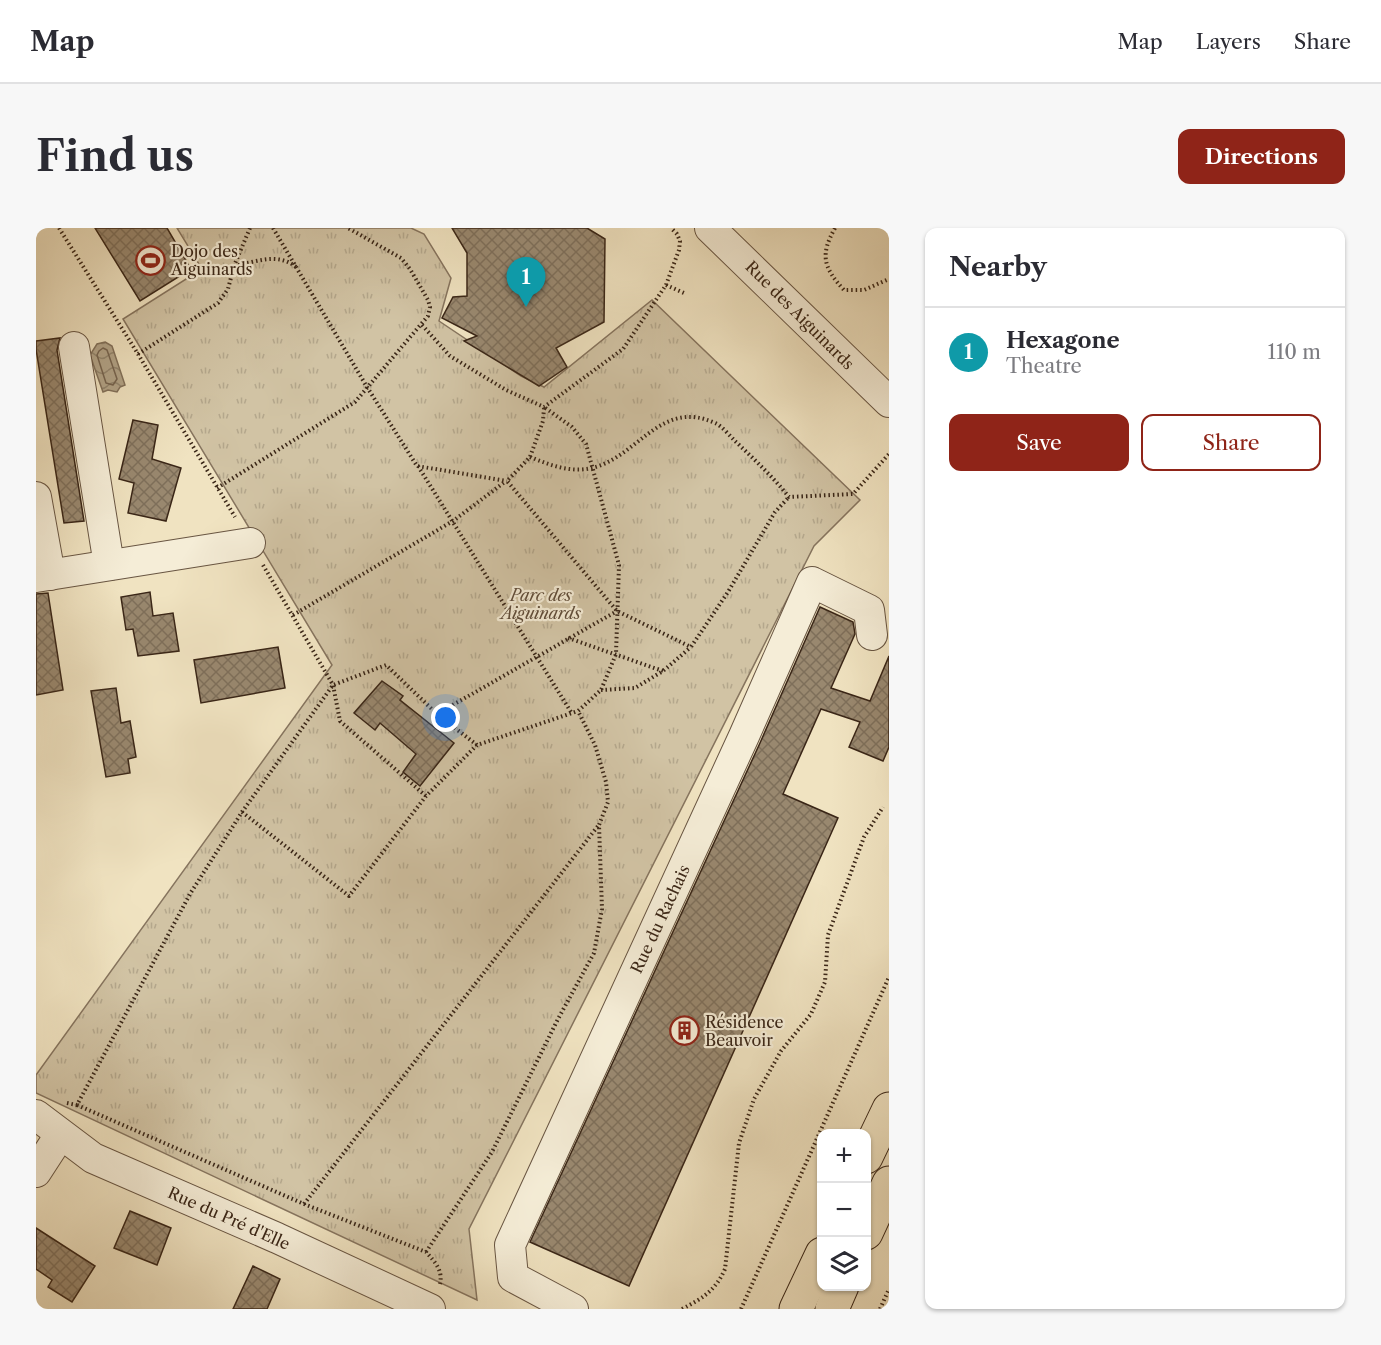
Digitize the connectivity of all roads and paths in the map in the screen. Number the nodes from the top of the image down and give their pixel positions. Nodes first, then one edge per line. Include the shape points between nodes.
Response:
1 (59, 228) edge
2 (250, 228) edge
3 (273, 228) edge
4 (348, 228) edge
5 (671, 228) edge
6 (710, 228) edge
7 (835, 228) edge
8 (234, 266) junction
9 (299, 270) junction
10 (889, 279) edge
11 (666, 285) junction
12 (684, 293) dead end
13 (422, 325) junction
14 (74, 347) dead end
15 (367, 387) junction
16 (886, 392) edge
17 (544, 407) junction
18 (889, 454) edge
19 (530, 457) junction
20 (417, 466) junction
21 (592, 468) junction
22 (507, 480) junction
23 (217, 488) dead end
24 (36, 497) edge
25 (789, 497) junction
26 (453, 521) junction
27 (250, 543) dead end
28 (109, 565) junction
29 (43, 576) edge
30 (617, 610) junction
31 (293, 615) dead end
32 (872, 635) dead end
33 (567, 638) junction
34 (691, 647) junction
35 (616, 654) junction
36 (536, 656) junction
37 (663, 671) junction
38 (333, 685) junction
39 (601, 690) junction
40 (578, 711) junction
41 (571, 712) junction
42 (437, 714) junction
43 (477, 745) junction
44 (426, 796) junction
45 (883, 807) dead end
46 (242, 812) junction
47 (599, 825) junction
48 (889, 977) edge
49 (66, 1102) dead end
50 (77, 1105) junction
51 (889, 1109) edge
52 (36, 1115) edge
53 (60, 1135) junction
54 (871, 1148) edge
55 (36, 1172) edge
56 (889, 1183) edge
57 (304, 1204) junction
58 (871, 1224) edge
59 (817, 1265) edge
60 (889, 1289) edge
61 (841, 1291) edge
62 (430, 1309) edge
63 (573, 1309) edge
64 (682, 1309) edge
65 (741, 1309) edge
66 (796, 1309) edge
67 (832, 1309) edge
68 (880, 1309) edge

1 - 8 path via 138,354 218,303 228,289
2 - 8 path
3 - 9 path
4 - 13 path via 401,258 411,269 430,307
5 - 11 path via 680,241 680,250
6 - 16 street, Rue des Aiguinards
7 - 10 path via 824,259 831,277 844,290 864,290
8 - 9 path via 277,258 288,260
9 - 15 path
11 - 12 path
11 - 17 path via 623,349
13 - 15 path
13 - 17 path via 450,356 506,390
14 - 28 street
15 - 20 path
15 - 23 path via 345,409
17 - 19 path
17 - 21 path via 572,427 586,444
18 - 25 path via 853,494
19 - 21 path via 562,469
19 - 22 path
20 - 22 path
20 - 26 path
21 - 25 path via 617,456 668,420 695,416 717,424
21 - 30 path via 618,565
22 - 26 path
22 - 30 path
24 - 29 street
25 - 34 path via 775,512
26 - 31 path
26 - 36 path
27 - 28 street
28 - 29 street
30 - 33 path
30 - 34 path
30 - 35 path
32 - 63 street, Rue du Rachais via 869,610 812,582 510,1245 513,1277
33 - 35 path
33 - 36 path
34 - 37 path
35 - 37 path
35 - 39 path
36 - 41 path
36 - 42 path
37 - 39 path via 635,688
38 - 42 path via 386,665
38 - 44 path via 340,721
38 - 46 path
39 - 40 path
40 - 41 path
40 - 47 path via 595,745 606,782 608,802
41 - 43 path
42 - 43 path
43 - 44 path
44 - 46 path via 349,896
45 - 64 path via 864,837 828,935 825,982 811,1014 781,1051 754,1099 739,1143 725,1269 718,1284
46 - 50 path via 190,894
47 - 57 path
47 - 57 path via 602,909 594,953 492,1152 426,1252
48 - 65 path
49 - 50 path
50 - 57 path
51 - 54 main road
52 - 53 street, Rue du Pré d'Elle
53 - 55 street
53 - 62 street, Rue du Pré d'Elle via 93,1158
56 - 58 main road
59 - 66 main road
60 - 68 path
61 - 67 main road

